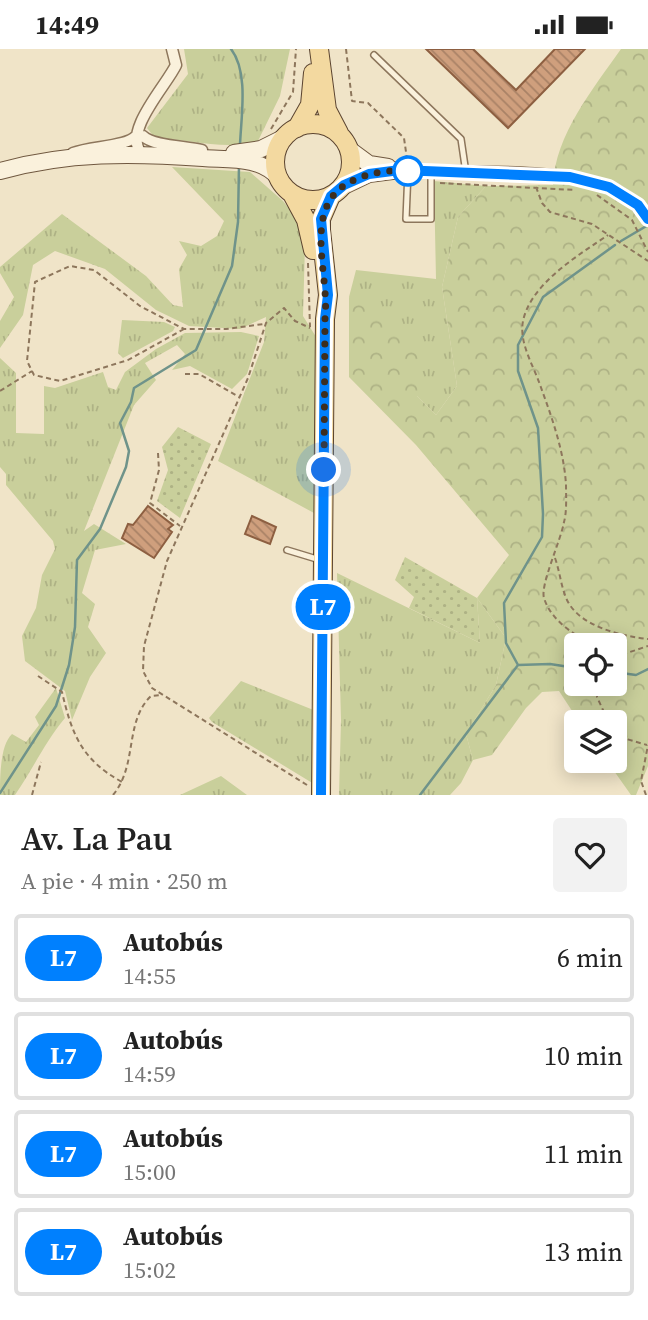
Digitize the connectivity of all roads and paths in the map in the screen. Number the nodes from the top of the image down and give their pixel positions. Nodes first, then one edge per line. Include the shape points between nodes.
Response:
1 (172, 49) edge
2 (296, 49) edge
3 (310, 49) edge
4 (319, 49) edge
5 (345, 49) edge
6 (374, 55) dead end
7 (291, 132) junction
8 (139, 139) junction
9 (345, 143) junction
10 (261, 149) junction
11 (55, 159) junction
12 (402, 166) junction
13 (0, 171) edge
14 (466, 173) junction
15 (535, 176) junction
16 (431, 177) junction
17 (279, 178) junction
18 (578, 190) dead end
19 (337, 191) junction
20 (594, 193) dead end
21 (292, 194) junction
22 (648, 220) edge
23 (608, 235) junction
24 (648, 252) edge
25 (307, 257) dead end
26 (648, 261) edge
27 (265, 323) junction
28 (320, 327) junction
29 (184, 329) junction
30 (32, 371) junction
31 (185, 374) dead end
32 (0, 391) edge
33 (240, 397) junction
34 (158, 453) dead end
35 (181, 526) junction
36 (287, 550) dead end
37 (555, 557) junction
38 (324, 561) junction
39 (576, 633) edge
40 (648, 639) edge
41 (648, 646) edge
42 (627, 653) edge
43 (38, 676) dead end
44 (162, 695) junction
45 (627, 740) edge
46 (648, 745) edge
47 (41, 762) dead end
48 (122, 782) junction
49 (321, 793) edge
50 (32, 795) edge
51 (113, 795) edge
52 (646, 795) edge

1 - 8 street via 176,65
2 - 10 path via 293,92
3 - 7 main road via 312,95
4 - 9 main road via 327,110
5 - 12 path via 352,101 368,103 404,138 407,159
6 - 14 lane via 461,139
7 - 9 main road via 322,125
7 - 10 street
7 - 17 main road via 275,161
8 - 10 street via 154,148 236,153
8 - 11 street via 94,146
8 - 11 street via 120,153
8 - 17 street via 248,161 270,169
9 - 12 street via 369,164
9 - 19 main road via 350,173
11 - 13 street
12 - 16 street
12 - 16 lane via 406,219 431,219
12 - 19 street via 369,174
14 - 15 street
14 - 16 street
15 - 22 street via 570,177 609,187 638,205
15 - 23 path via 537,193 550,212 578,218
16 - 18 path
17 - 21 main road
19 - 21 main road via 310,200
19 - 28 main road via 321,219 328,295
20 - 24 path via 632,220
21 - 28 main road via 311,236
23 - 26 path
23 - 37 path via 559,268 523,321 526,352 561,447 565,520
25 - 28 path
27 - 28 path via 284,309 295,321
27 - 29 path
27 - 33 path
28 - 38 main road
29 - 30 path via 128,359 60,380
29 - 30 path via 140,306 94,270 70,266 35,282 27,361
30 - 32 path
31 - 33 path via 199,374
33 - 35 path
34 - 35 path via 159,470 150,503
35 - 44 path via 144,646 146,680
36 - 38 lane
37 - 39 path via 544,579 543,596 549,610
37 - 40 path via 568,603 579,615 617,634
38 - 49 main road
41 - 42 path
43 - 48 path via 62,692 79,747
44 - 48 path via 151,696 136,717
44 - 49 path
45 - 46 path
46 - 52 path via 641,781
47 - 50 path
48 - 51 path

